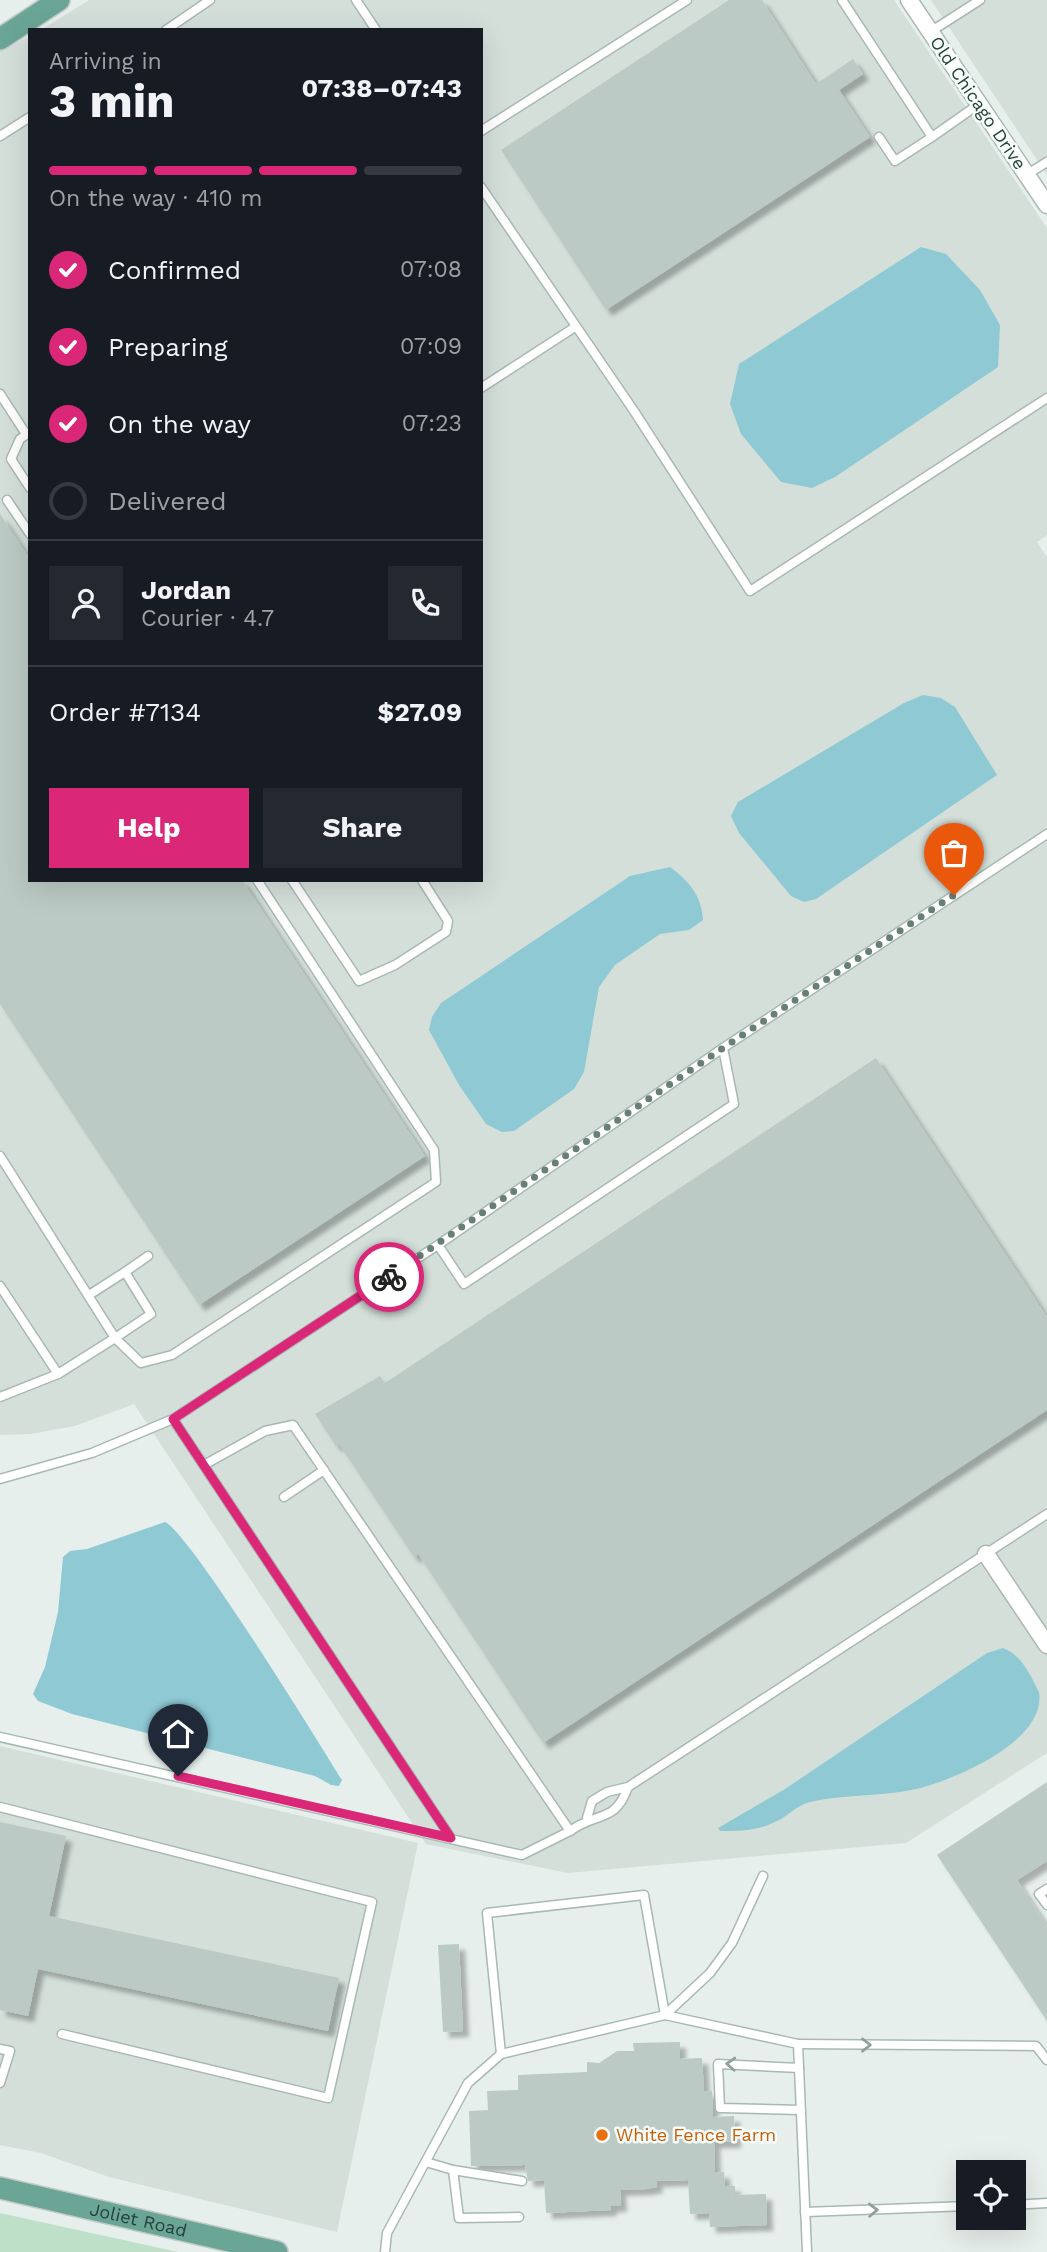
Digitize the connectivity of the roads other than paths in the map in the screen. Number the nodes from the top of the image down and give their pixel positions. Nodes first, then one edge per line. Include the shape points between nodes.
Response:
1 (59, 0) edge
2 (210, 0) edge
3 (356, 0) edge
4 (687, 0) edge
5 (842, 0) edge
6 (909, 0) edge
7 (981, 0) edge
8 (169, 28) edge
9 (375, 28) edge
10 (930, 32) junction
11 (0, 39) edge
12 (979, 104) junction
13 (28, 118) edge
14 (483, 130) edge
15 (0, 136) edge
16 (932, 136) junction
17 (879, 137) dead end
18 (1047, 162) edge
19 (1026, 175) junction
20 (483, 190) edge
21 (1047, 205) edge
22 (575, 327) junction
23 (483, 387) edge
24 (0, 394) edge
25 (1047, 398) edge
26 (28, 433) edge
27 (28, 485) edge
28 (7, 500) dead end
29 (28, 531) edge
30 (1047, 834) edge
31 (258, 882) edge
32 (293, 882) edge
33 (423, 882) edge
34 (723, 1048) junction
35 (0, 1156) edge
36 (438, 1245) junction
37 (148, 1256) dead end
38 (125, 1272) junction
39 (0, 1286) edge
40 (89, 1295) junction
41 (116, 1338) junction
42 (58, 1374) junction
43 (0, 1397) edge
44 (173, 1419) junction
45 (204, 1465) junction
46 (324, 1470) junction
47 (0, 1479) edge
48 (284, 1497) dead end
49 (1047, 1514) edge
50 (986, 1554) junction
51 (1047, 1645) edge
52 (0, 1737) edge
53 (628, 1787) junction
54 (0, 1807) edge
55 (587, 1818) junction
56 (570, 1831) junction
57 (451, 1838) junction
58 (763, 1876) dead end
59 (1047, 1889) edge
60 (1047, 1905) edge
61 (665, 2015) junction
62 (62, 2034) dead end
63 (798, 2044) junction
64 (0, 2049) edge
65 (501, 2054) junction
66 (1047, 2060) edge
67 (799, 2068) junction
68 (0, 2083) edge
69 (800, 2110) junction
70 (426, 2162) junction
71 (453, 2170) junction
72 (522, 2181) dead end
73 (0, 2188) edge
74 (1047, 2203) edge
75 (1026, 2204) edge
76 (956, 2206) edge
77 (805, 2212) junction
78 (519, 2217) dead end
79 (277, 2252) edge
80 (385, 2252) edge
81 (807, 2252) edge

1 - 11 main road
2 - 8 lane
3 - 9 lane
4 - 14 lane
5 - 16 lane
6 - 10 street, Old Chicago Drive
7 - 10 lane
10 - 12 street, Old Chicago Drive
12 - 16 lane
12 - 19 street, Old Chicago Drive
13 - 15 lane
16 - 17 lane via 895,161
18 - 19 lane
19 - 21 street, Old Chicago Drive
20 - 22 lane
22 - 23 lane
22 - 25 lane via 750,591
24 - 26 lane
26 - 27 lane via 11,459
28 - 29 lane
30 - 34 lane
31 - 41 lane via 434,1150 436,1182 172,1355 141,1363
32 - 33 lane via 359,981 395,965 446,932 448,921
34 - 36 lane
34 - 36 lane via 734,1104 464,1284
35 - 40 lane
36 - 44 lane
37 - 38 lane
38 - 40 lane
38 - 41 lane via 152,1314
39 - 42 lane
40 - 41 lane
41 - 42 lane
42 - 43 lane
44 - 45 lane
44 - 47 lane via 92,1453
45 - 46 lane via 265,1431 293,1425
45 - 57 lane
46 - 48 lane
46 - 56 lane
49 - 50 lane
50 - 51 street
50 - 53 lane
52 - 57 lane
53 - 55 lane via 592,1801
53 - 55 lane via 621,1805 605,1817
54 - 62 lane via 372,1902 328,2098
55 - 56 lane
56 - 57 lane via 522,1855
58 - 61 lane via 732,1943 710,1973
59 - 60 lane via 1039,1894
61 - 63 lane
61 - 65 lane
61 - 65 lane via 644,1895 487,1913
63 -> 66 lane via 1037,2046
63 - 67 lane
64 - 68 lane via 10,2052
65 - 70 lane via 468,2083
67 - 69 lane
67 -> 69 lane via 718,2064 720,2108
69 - 77 lane
70 - 71 lane
70 - 80 lane via 387,2233
71 - 72 lane
71 - 78 lane via 459,2218
73 - 79 main road, Joliet Road
74 - 75 lane
77 -> 76 lane
77 - 81 lane

